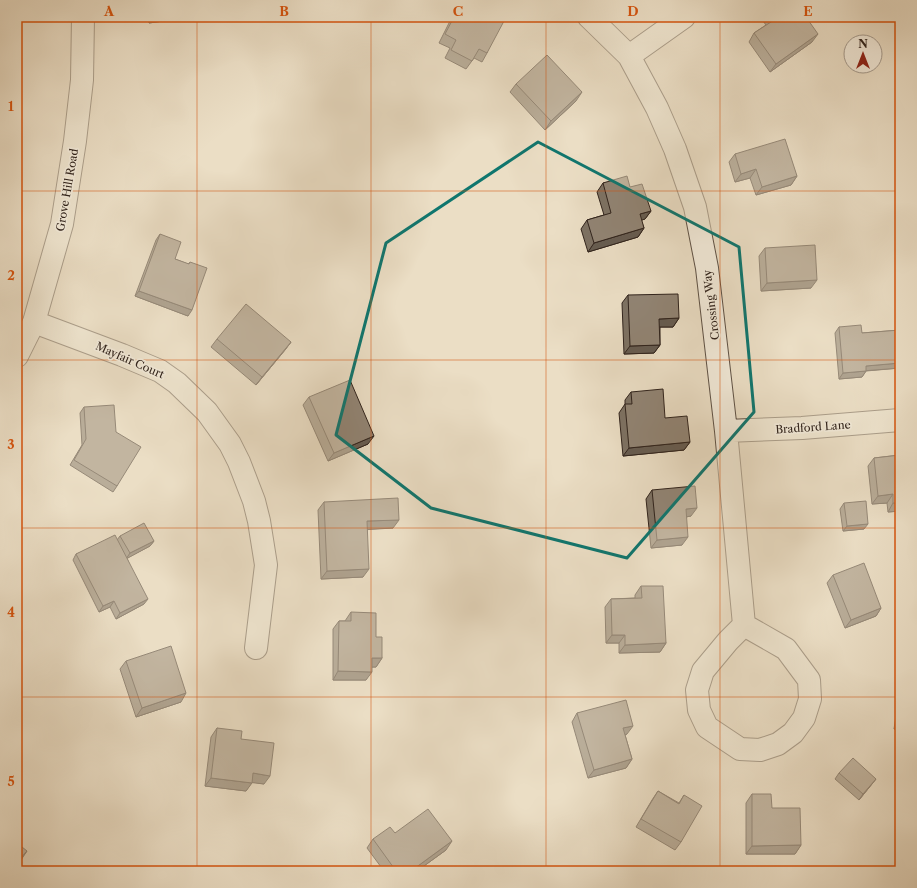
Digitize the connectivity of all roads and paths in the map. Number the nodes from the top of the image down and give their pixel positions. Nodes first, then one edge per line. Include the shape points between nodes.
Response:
1 (83, 17) edge
2 (589, 17) edge
3 (684, 17) edge
4 (630, 56) junction
5 (34, 322) junction
6 (17, 356) edge
7 (900, 420) edge
8 (726, 431) junction
9 (744, 625) junction
10 (256, 648) dead end

1 - 5 street, Grove Hill Road via 82,80 76,140 62,224
2 - 4 street, Crossing Way
3 - 4 street
4 - 8 street, Crossing Way via 676,149 695,207 707,268
5 - 6 street, Grove Hill Road
5 - 10 street, Mayfair Court via 160,371 178,383 207,412 230,444 254,501 266,565
7 - 8 street, Bradford Lane
8 - 9 street, Crossing Way
9 - 9 street via 703,671 697,690 699,710 707,727 740,749 760,750 778,744 793,733 804,718 810,699 808,680 786,649

